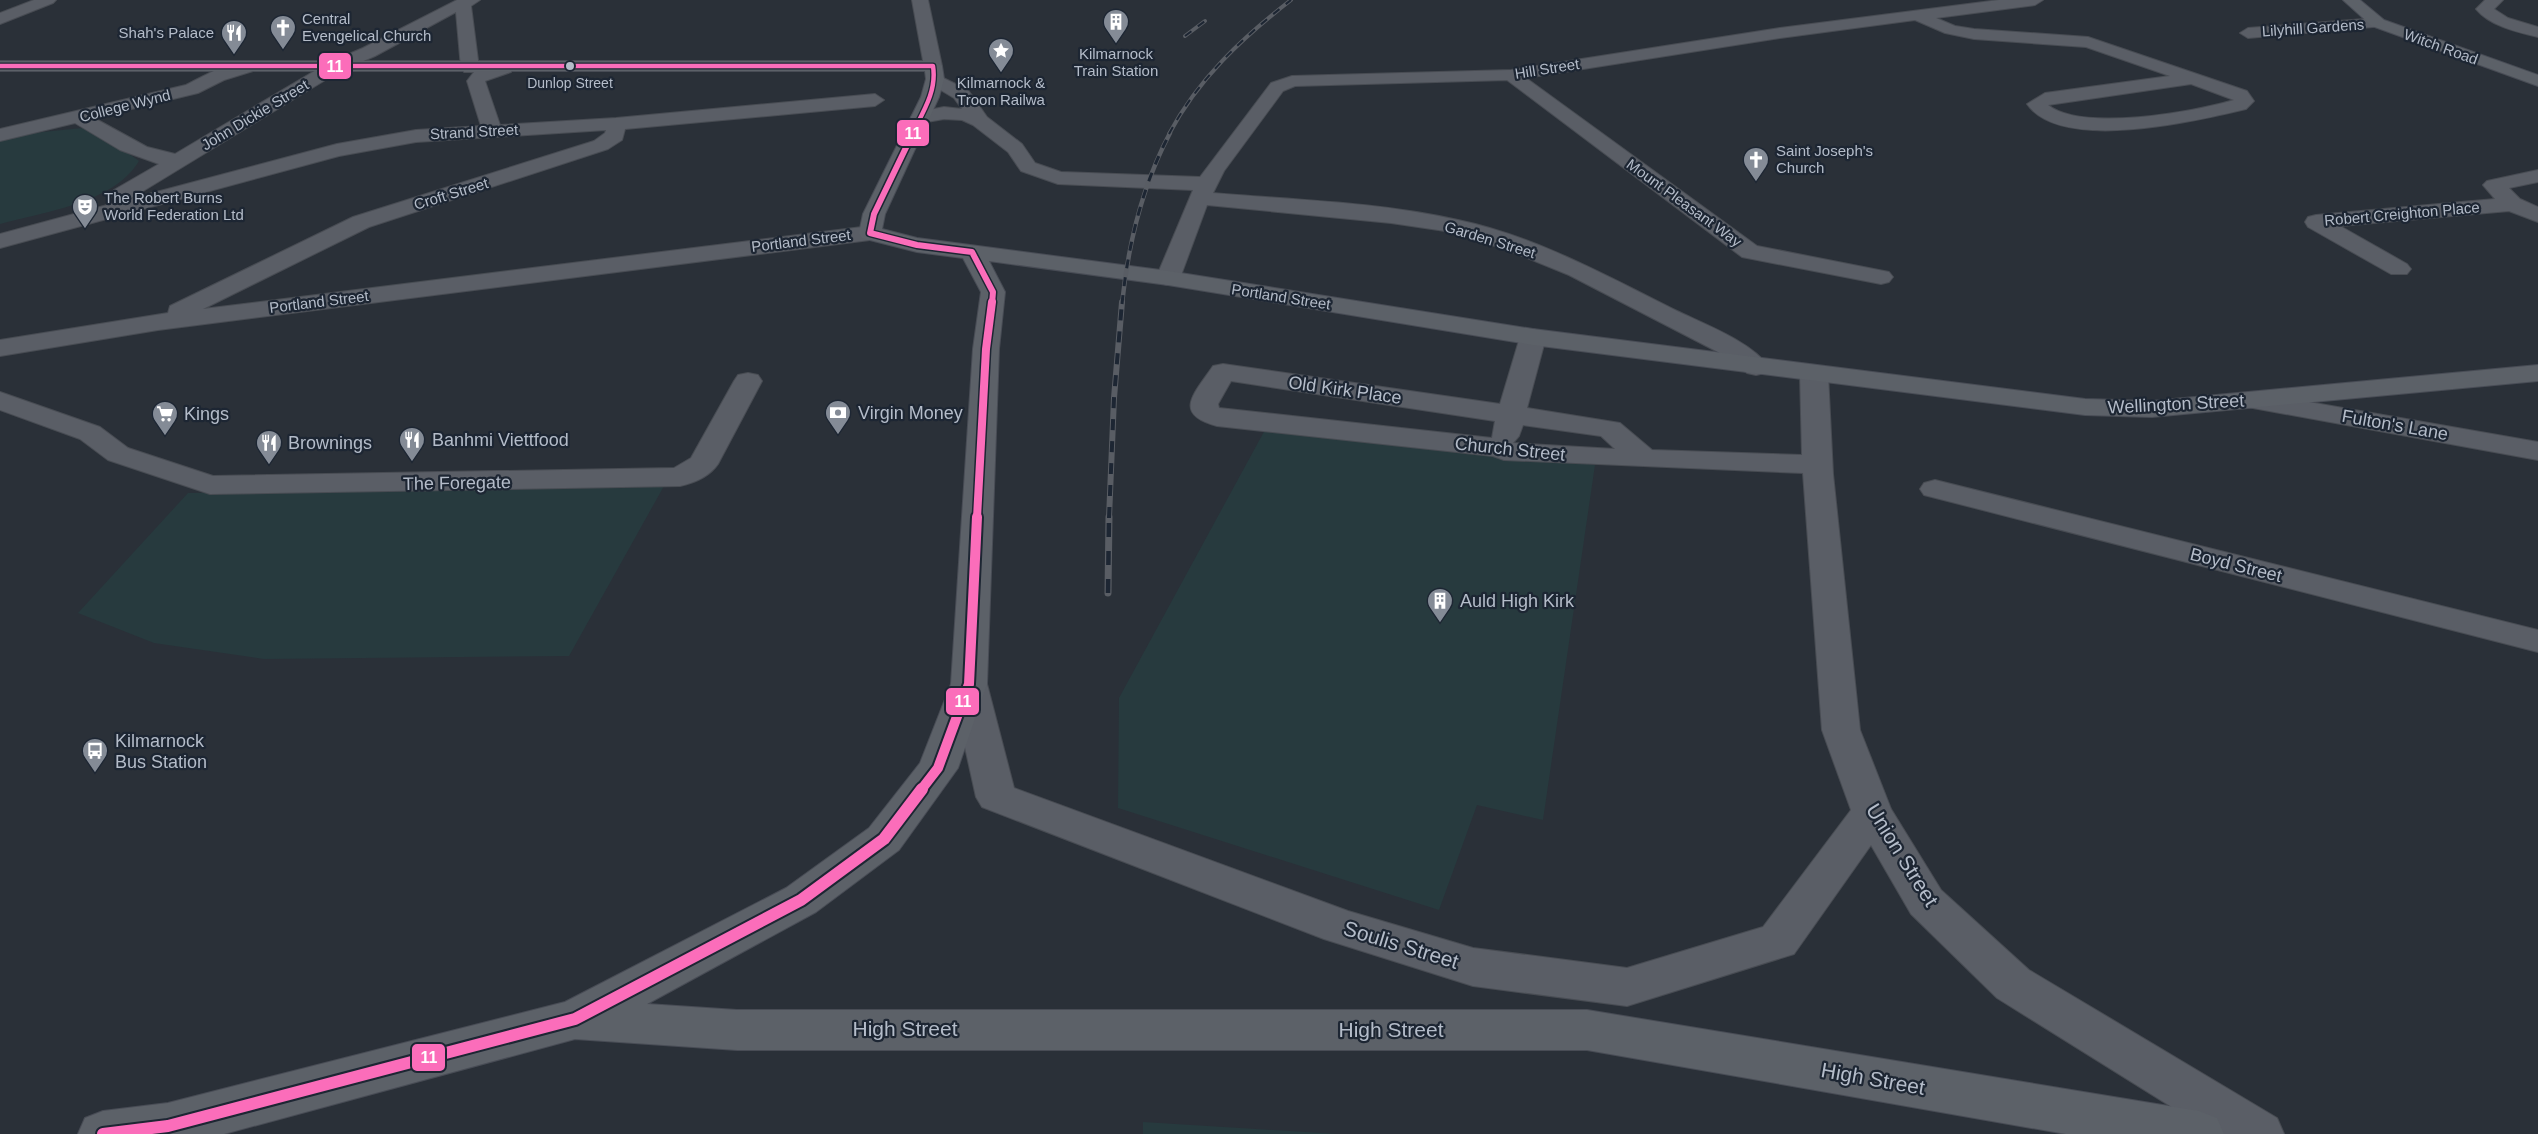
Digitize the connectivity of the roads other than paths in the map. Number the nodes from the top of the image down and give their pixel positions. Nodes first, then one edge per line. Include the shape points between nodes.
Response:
1 (48, 0) edge
2 (920, 0) edge
3 (2035, 0) edge
4 (2351, 0) edge
5 (2495, 0) edge
6 (465, 1) edge
7 (1915, 15) junction
8 (0, 19) edge
9 (2378, 23) junction
10 (2538, 32) edge
11 (2248, 33) dead end
12 (0, 66) edge
13 (247, 67) junction
14 (334, 68) junction
15 (470, 68) junction
16 (505, 68) junction
17 (934, 72) junction
18 (1511, 75) junction
19 (2190, 79) junction
20 (2538, 81) edge
21 (875, 100) dead end
22 (921, 117) junction
23 (80, 118) junction
24 (980, 121) junction
25 (616, 124) junction
26 (492, 132) junction
27 (0, 135) edge
28 (179, 161) junction
29 (2538, 176) edge
30 (1206, 184) junction
31 (2512, 204) junction
32 (2538, 215) edge
33 (82, 220) junction
34 (870, 233) junction
35 (0, 241) edge
36 (972, 252) junction
37 (2399, 269) dead end
38 (1881, 277) dead end
39 (1168, 278) junction
40 (158, 322) junction
41 (1533, 337) junction
42 (0, 348) edge
43 (1756, 367) junction
44 (2538, 373) edge
45 (1814, 374) junction
46 (748, 381) dead end
47 (0, 400) edge
48 (2252, 400) junction
49 (1205, 413) joint
50 (1511, 414) junction
51 (1502, 448) junction
52 (2538, 451) edge
53 (1643, 459) junction
54 (1817, 464) junction
55 (1935, 489) dead end
56 (2538, 641) edge
57 (969, 684) junction
58 (1872, 812) junction
59 (575, 1019) junction
60 (103, 1134) edge
61 (2199, 1134) edge
62 (2259, 1134) edge

1 - 8 street
2 - 17 street
3 - 7 street, Hill Street
4 - 9 main road, Witch Road
5 - 10 street via 2484,9 2502,21
6 - 14 street, John Dickie Street
6 - 15 street
7 - 18 street, Hill Street
7 - 19 street via 1974,34 2088,42
9 - 11 street, Lilyhill Gardens
9 - 20 main road, Witch Road
12 - 13 main road
13 - 14 main road
13 - 23 street, College Wynd via 192,89
14 - 15 main road
14 - 28 street, John Dickie Street
15 - 16 main road
16 - 17 main road
16 - 26 street via 476,81
17 - 22 main road
17 - 24 street via 961,94
18 - 30 street, Hill Street via 1292,81 1277,87
18 - 38 street, Mount Pleasant Way via 1750,252
19 - 19 street via 2045,99 2036,104 2040,111 2068,122 2105,127 2245,101 2240,95
21 - 25 street, Strand Street
22 - 24 street, Garden Street via 944,113
22 - 34 main road via 874,214
23 - 27 street, College Wynd
23 - 28 street via 144,155
24 - 30 street, Garden Street via 1015,148 1028,168 1058,178
25 - 26 street, Strand Street
25 - 40 street, Croft Street via 615,136 601,145 361,222
26 - 33 street, Strand Street via 416,135 337,150
28 - 33 street, John Dickie Street
29 - 31 street via 2494,185
30 - 39 street, Hill Street
30 - 43 street, Garden Street via 1456,226 1518,246 1586,274 1727,346
31 - 32 street
31 - 37 street, Robert Creighton Place via 2316,222
33 - 35 street
34 - 36 main road, Portland Street via 917,245
34 - 40 street, Portland Street
36 - 39 main road, Portland Street
36 - 57 main road via 993,291 986,349
39 - 41 main road, Portland Street
40 - 42 street, Portland Street
41 - 43 main road, Portland Street
41 - 50 street
43 - 45 main road, Portland Street
44 - 48 main road, Wellington Street
45 - 48 main road, Wellington Street via 2085,407 2152,409
45 - 54 street, Union Street
46 - 47 street, The Foregate via 703,464 681,477 210,485 118,454 90,433
48 - 52 street, Fulton's Lane
49 - 50 street, Old Kirk Place via 1204,404 1223,372
49 - 51 street, Church Street
50 - 51 street
50 - 53 street, Old Kirk Place via 1610,429
51 - 53 street, Church Street
53 - 54 street, Church Street
54 - 58 street, Union Street via 1841,730
55 - 56 street, Boyd Street
57 - 58 street, Soulis Street via 996,797 1340,926 1473,968 1627,987 1778,941
57 - 59 main road via 938,768 884,839 801,900
58 - 62 street, Union Street via 1926,902 2013,984
59 - 60 main road via 168,1126
59 - 61 main road, High Street via 737,1030 1587,1030

